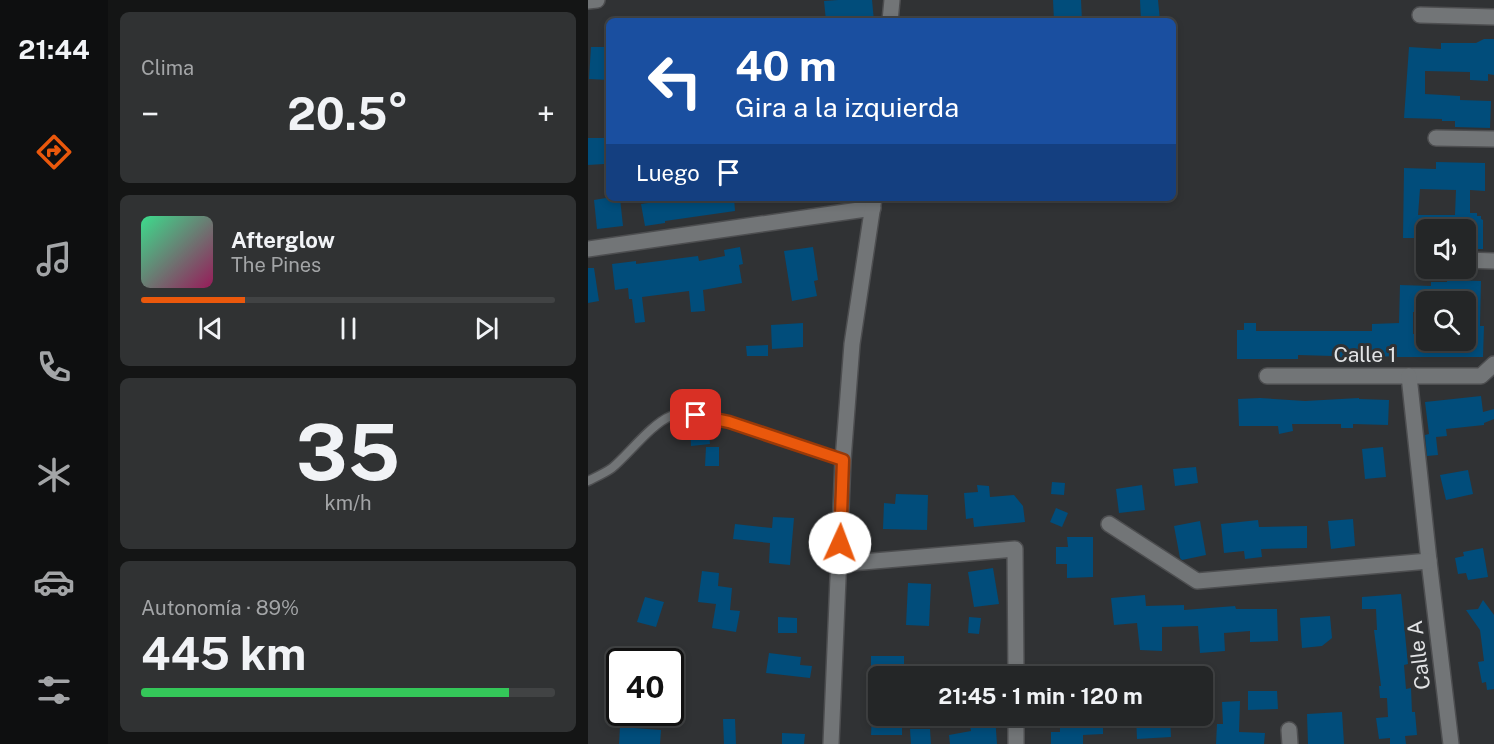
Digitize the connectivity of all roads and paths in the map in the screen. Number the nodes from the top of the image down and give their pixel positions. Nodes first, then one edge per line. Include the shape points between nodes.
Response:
1 (597, 0) edge
2 (891, 0) edge
3 (588, 1) edge
4 (1420, 15) dead end
5 (1494, 17) edge
6 (890, 18) edge
7 (1436, 138) dead end
8 (1494, 139) edge
9 (874, 203) edge
10 (588, 249) edge
11 (1476, 260) edge
12 (1494, 261) edge
13 (1494, 364) edge
14 (1267, 376) dead end
15 (1410, 376) junction
16 (843, 460) junction
17 (588, 481) edge
18 (1109, 524) dead end
19 (1429, 561) junction
20 (839, 564) junction
21 (1016, 666) edge
22 (1016, 726) edge
23 (831, 744) edge
24 (1016, 744) edge
25 (1451, 744) edge

1 - 3 street
2 - 6 street
4 - 5 street
7 - 8 street
9 - 10 street
9 - 16 street via 852,344
11 - 12 street
13 - 15 street, Calle 1 via 1481,376
14 - 15 street, Calle 1
15 - 19 street, Calle A
16 - 17 lane via 729,422 696,415 672,416 611,469
16 - 20 street
18 - 19 street via 1197,581
19 - 25 street, Calle A
20 - 21 street via 1015,549
20 - 23 street
22 - 24 street

